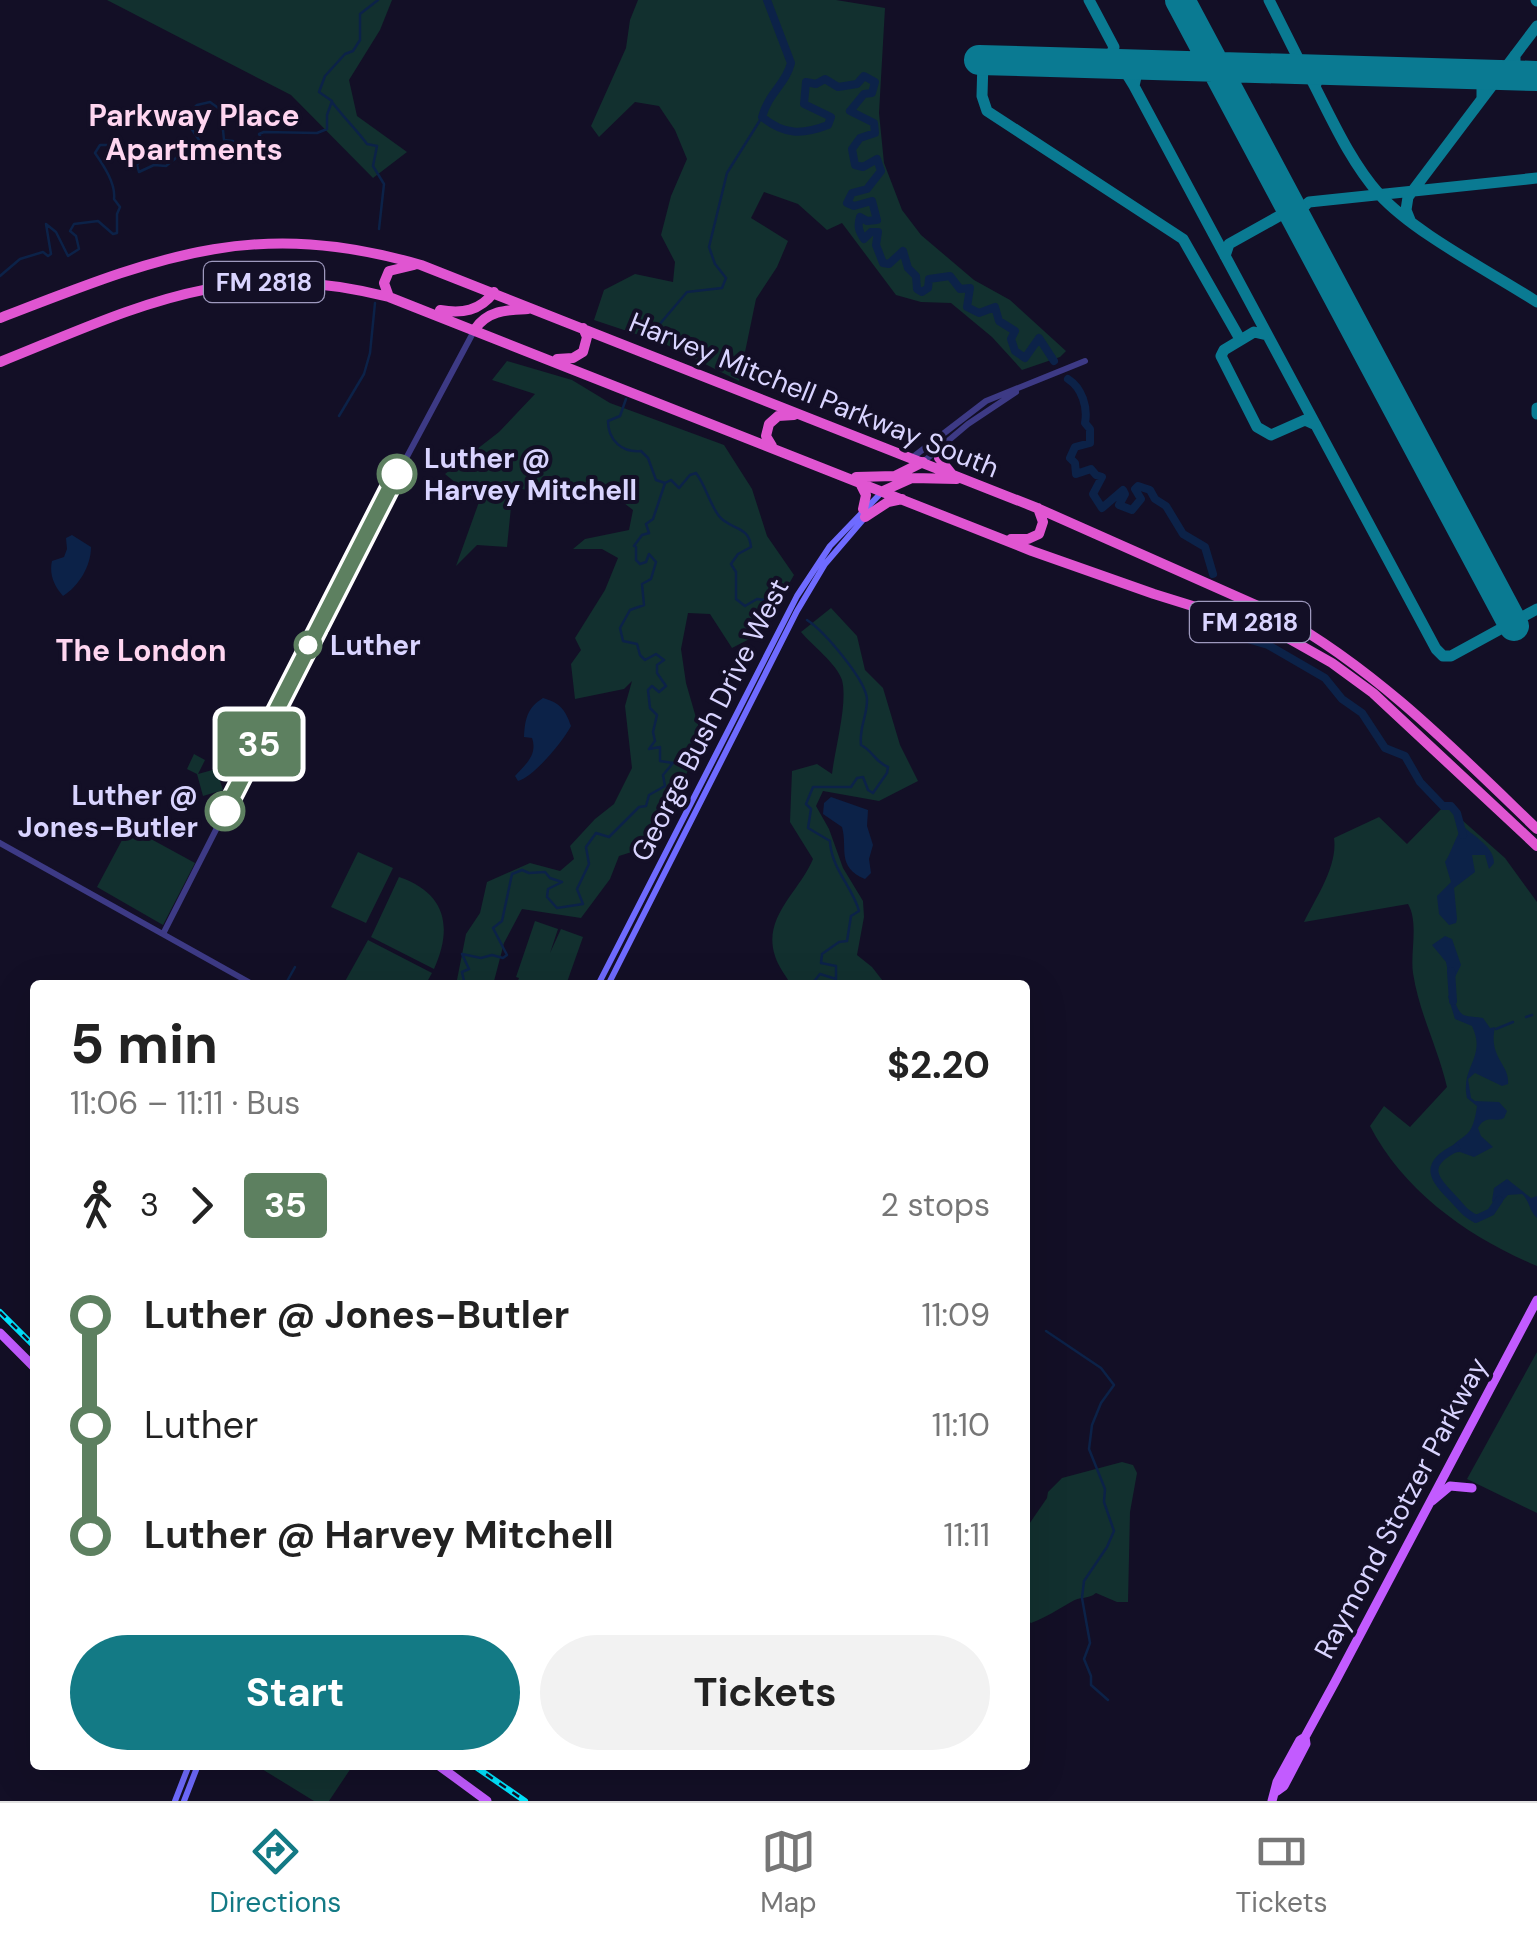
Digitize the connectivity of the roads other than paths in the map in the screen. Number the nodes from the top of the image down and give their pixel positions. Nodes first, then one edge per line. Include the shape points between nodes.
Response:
1 (422, 264) junction
2 (494, 292) junction
3 (389, 297) junction
4 (419, 307) junction
5 (534, 308) junction
6 (0, 318) edge
7 (582, 328) junction
8 (475, 329) junction
9 (552, 360) junction
10 (1085, 361) dead end
11 (0, 362) edge
12 (1022, 389) junction
13 (806, 416) junction
14 (772, 447) junction
15 (938, 449) junction
16 (917, 460) junction
17 (951, 474) junction
18 (845, 476) junction
19 (968, 480) junction
20 (860, 482) junction
21 (893, 494) junction
22 (1038, 508) junction
23 (864, 513) junction
24 (1004, 539) junction
25 (1537, 825) edge
26 (0, 843) edge
27 (1537, 847) edge
28 (163, 934) junction
29 (245, 980) edge
30 (601, 980) edge
31 (611, 980) edge
32 (1537, 1300) edge
33 (0, 1333) edge
34 (30, 1363) edge
35 (1472, 1488) dead end
36 (1430, 1502) junction
37 (1305, 1737) junction
38 (1292, 1755) junction
39 (190, 1770) edge
40 (192, 1770) edge
41 (445, 1770) edge
42 (1287, 1781) junction
43 (1277, 1791) junction
44 (175, 1801) edge
45 (184, 1801) edge
46 (487, 1801) edge
47 (1272, 1801) edge

1 - 2 highway, Harvey Mitchell Parkway South / FM 2818
1 - 3 highway via 389,271
1 - 6 highway, Harvey Mitchell Parkway South / FM 2818 via 336,246 228,246 133,267
2 - 4 highway via 460,312
2 - 5 highway, Harvey Mitchell Parkway South / FM 2818
3 - 4 highway, FM 2818
3 - 11 highway, FM 2818 via 288,282 208,288 140,305
4 - 8 highway, FM 2818
5 - 7 highway, Harvey Mitchell Parkway South / FM 2818
5 - 8 highway via 497,312
7 - 9 highway via 583,352
7 - 13 highway, Harvey Mitchell Parkway South / FM 2818
8 - 9 highway, FM 2818
8 - 28 street
9 - 14 highway, FM 2818
10 - 12 street
12 - 15 street
12 - 16 street via 986,401
13 - 14 highway via 773,419 766,434
13 - 16 highway, Harvey Mitchell Parkway South / FM 2818
14 - 18 highway, FM 2818
15 - 16 street
15 - 17 highway
16 - 17 highway, Harvey Mitchell Parkway South / FM 2818
16 - 18 highway via 883,478
17 - 19 highway, Harvey Mitchell Parkway South / FM 2818
18 - 20 highway, FM 2818
19 - 21 highway via 912,478
19 - 22 highway, Harvey Mitchell Parkway South / FM 2818
20 - 21 highway, FM 2818
20 - 23 highway
21 - 23 main road, George Bush Drive West
21 - 23 highway
21 - 24 highway, FM 2818
22 - 24 highway via 1039,534
22 - 25 highway, Harvey Mitchell Parkway South / FM 2818 via 1316,636 1374,677
23 - 30 main road, George Bush Drive West via 830,546 797,596
23 - 31 main road, George Bush Drive West via 797,611
24 - 27 highway, FM 2818 via 1300,643 1373,693
26 - 28 street
28 - 29 street
32 - 36 main road, Raymond Stotzer Parkway
33 - 34 main road
35 - 36 main road via 1452,1486
36 - 37 main road, Raymond Stotzer Parkway
37 - 38 main road, Raymond Stotzer Parkway
37 - 42 main road, Raymond Stotzer Parkway
38 - 42 main road
38 - 43 main road, Raymond Stotzer Parkway
39 - 44 main road
40 - 45 main road
41 - 46 main road
42 - 43 main road, Raymond Stotzer Parkway
43 - 47 main road, Raymond Stotzer Parkway

